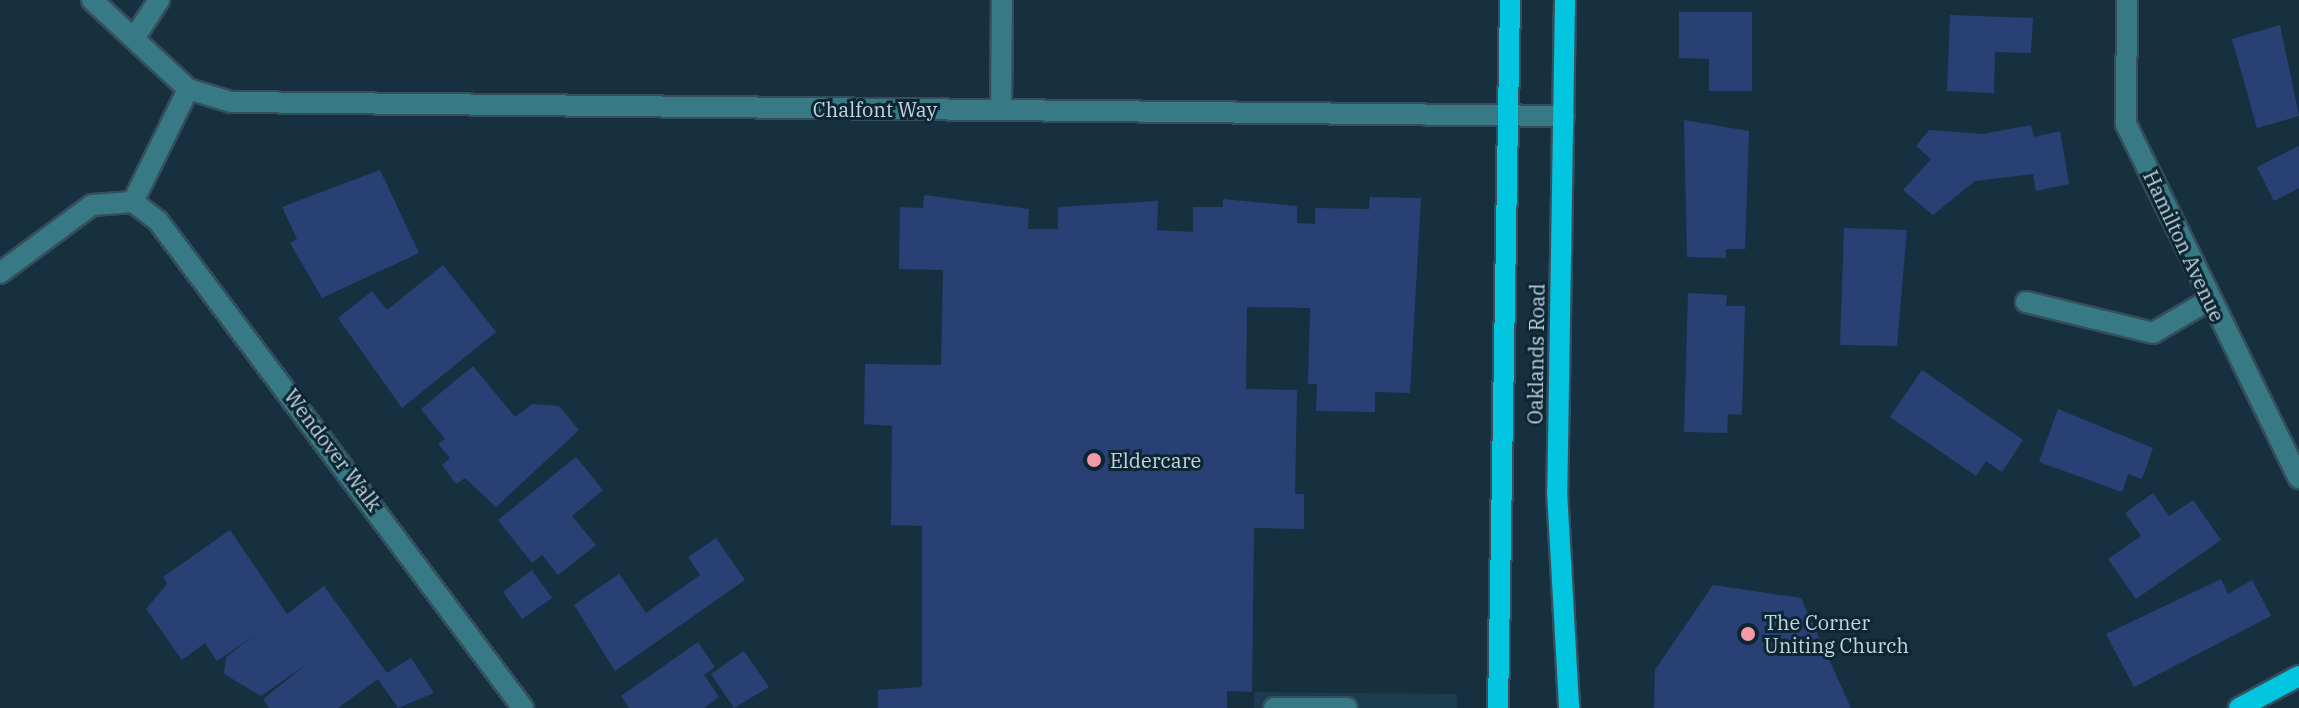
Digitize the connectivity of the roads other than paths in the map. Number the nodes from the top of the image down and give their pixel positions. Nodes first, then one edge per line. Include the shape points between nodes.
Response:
1 (92, 0) edge
2 (159, 0) edge
3 (1002, 0) edge
4 (1510, 0) edge
5 (1565, 0) edge
6 (2127, 0) edge
7 (135, 37) junction
8 (188, 89) junction
9 (1001, 109) junction
10 (1508, 116) junction
11 (1564, 116) junction
12 (133, 202) junction
13 (0, 273) edge
14 (2209, 300) junction
15 (2026, 302) dead end
16 (2299, 478) edge
17 (2299, 676) edge
18 (523, 708) edge
19 (1274, 708) edge
20 (1347, 708) edge
21 (1498, 708) edge
22 (1569, 708) edge
23 (2239, 708) edge

1 - 7 street
2 - 7 street
3 - 9 street
4 - 10 main road, Oaklands Road
5 - 11 main road, Oaklands Road
6 - 14 street, Hamilton Avenue via 2126,124
7 - 8 street
8 - 9 street, Chalfont Way via 231,102
8 - 12 street
9 - 10 street, Chalfont Way
10 - 11 street, Chalfont Way
10 - 21 main road, Oaklands Road
11 - 22 main road, Oaklands Road via 1557,491
12 - 13 street via 92,205
12 - 18 street, Wendover Walk via 177,246
14 - 15 street via 2153,333
14 - 16 street, Hamilton Avenue
17 - 23 main road
19 - 20 street

